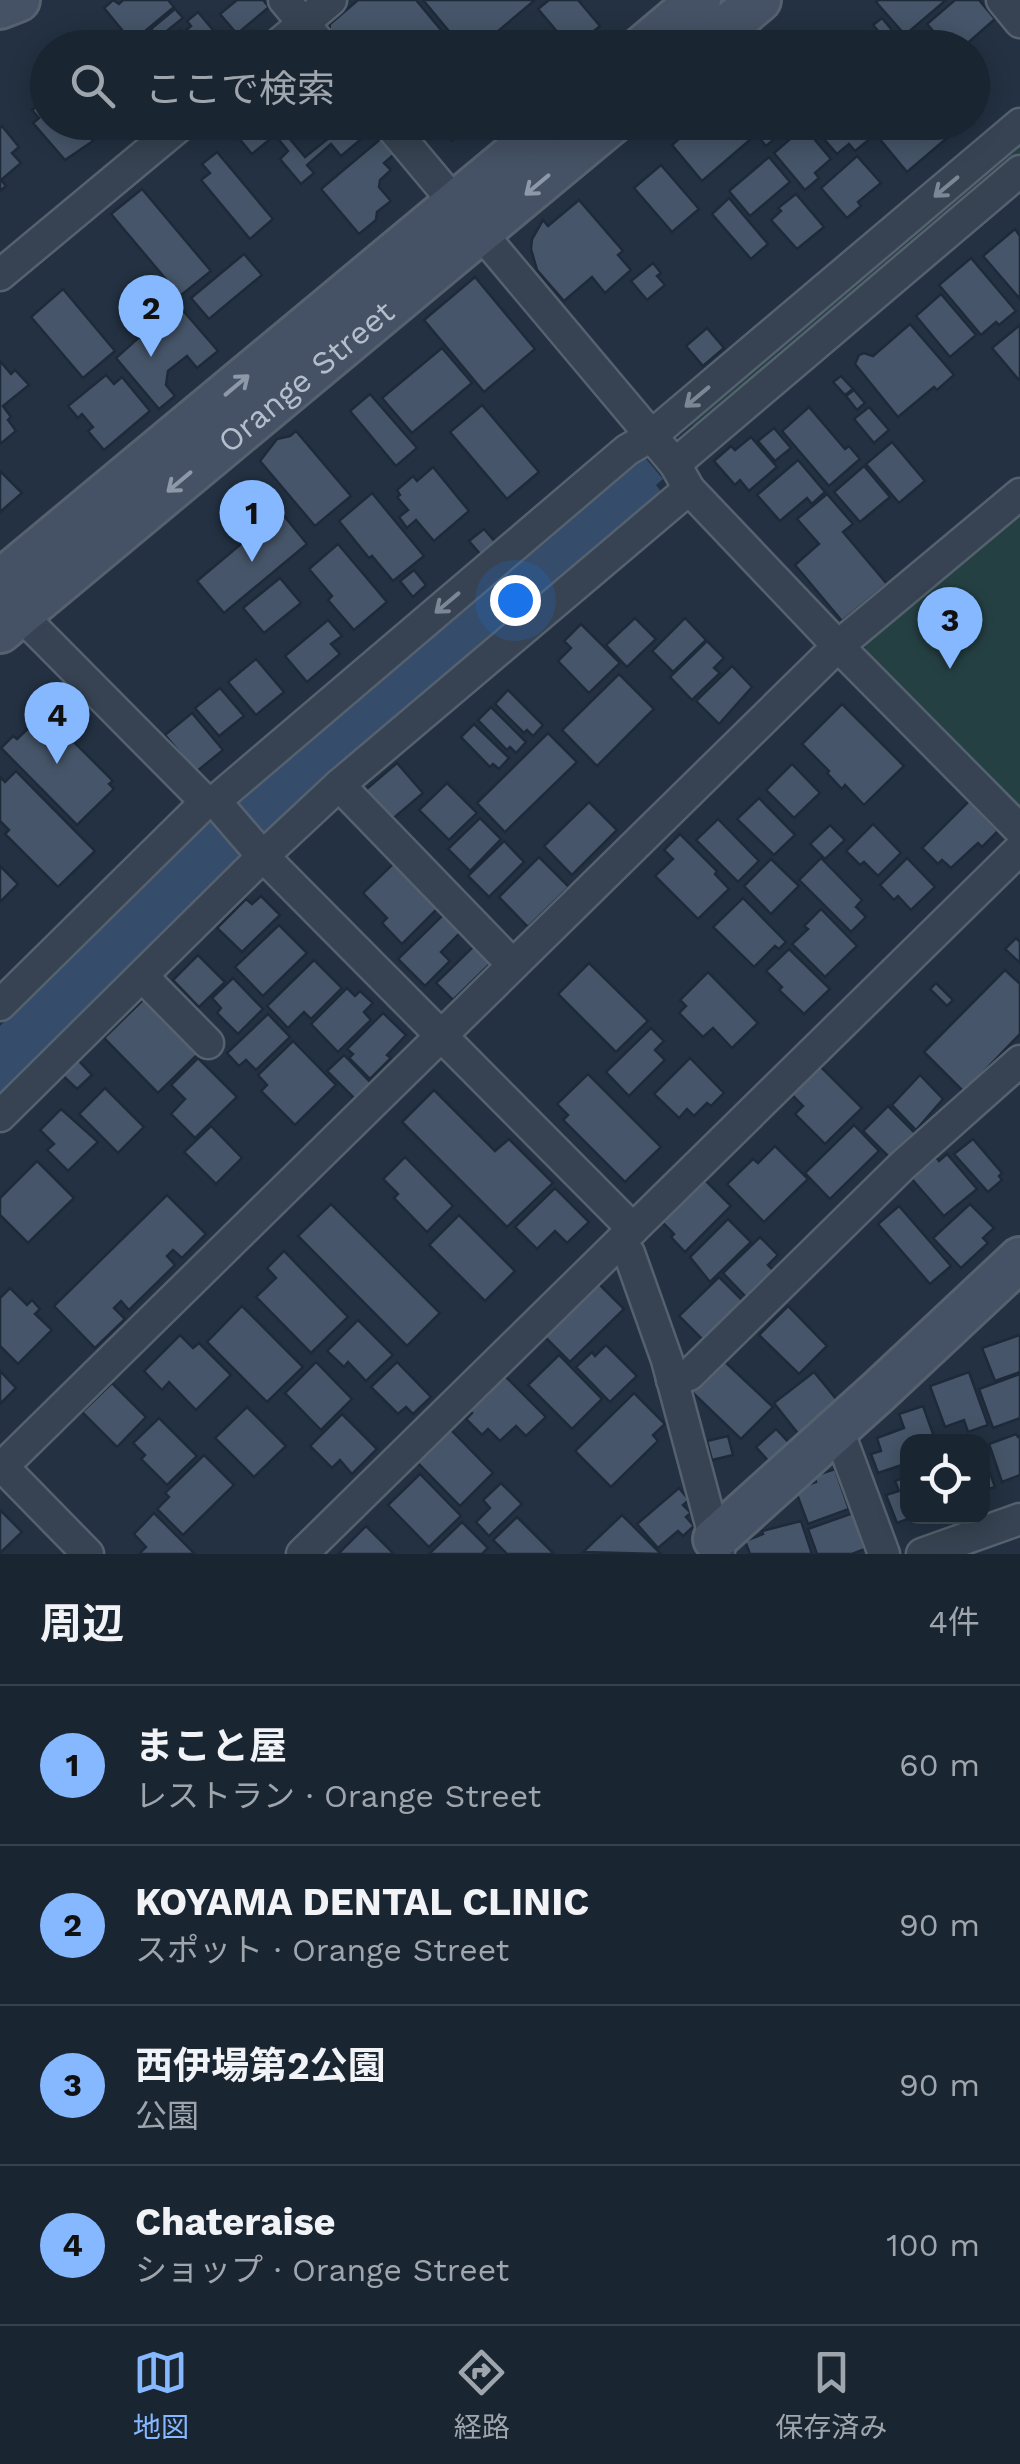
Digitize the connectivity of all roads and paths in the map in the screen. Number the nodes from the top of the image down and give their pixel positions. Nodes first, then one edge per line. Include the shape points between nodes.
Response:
1 (18, 0) edge
2 (331, 0) edge
3 (699, 0) edge
4 (759, 0) edge
5 (1002, 0) edge
6 (0, 7) edge
7 (294, 11) edge
8 (1020, 22) edge
9 (663, 30) edge
10 (723, 30) edge
11 (1020, 124) edge
12 (162, 140) edge
13 (403, 140) edge
14 (536, 140) edge
15 (585, 140) edge
16 (1020, 171) edge
17 (468, 218) junction
18 (0, 275) edge
19 (652, 436) junction
20 (682, 476) junction
21 (1020, 494) edge
22 (5, 605) edge
23 (838, 646) junction
24 (339, 785) junction
25 (214, 803) junction
26 (1020, 830) edge
27 (1020, 849) edge
28 (261, 853) junction
29 (514, 965) junction
30 (142, 976) junction
31 (0, 1005) edge
32 (442, 1036) junction
33 (208, 1043) dead end
34 (1020, 1060) edge
35 (0, 1116) edge
36 (626, 1236) junction
37 (1020, 1259) edge
38 (672, 1380) junction
39 (832, 1432) junction
40 (1, 1467) edge
41 (1020, 1519) edge
42 (711, 1549) edge
43 (88, 1554) edge
44 (302, 1554) edge
45 (884, 1554) edge
46 (922, 1554) edge

1 - 6 street
2 - 7 street
3 - 9 street
4 - 10 street
5 - 8 street
11 -> 19 street
12 - 18 street
13 - 17 street
14 - 17 street, Orange Street
15 -> 17 street, Orange Street
16 - 20 street
17 - 19 street
17 - 22 street, Orange Street
19 - 20 street
19 -> 25 street
20 - 23 street
20 - 24 street
21 - 23 street
22 - 25 street
23 - 26 street
23 - 29 street
24 - 28 street
24 - 29 street
25 - 28 street
25 - 31 street
27 - 36 street
28 - 30 street
28 - 32 street
29 - 32 street
30 - 33 street
30 - 35 street
32 - 36 street
32 - 40 street
34 - 38 street via 690,1375
36 - 38 street
36 - 44 street
37 - 39 street
38 - 42 street
39 - 42 street
39 - 45 street via 844,1446
40 - 43 street
41 - 46 street

